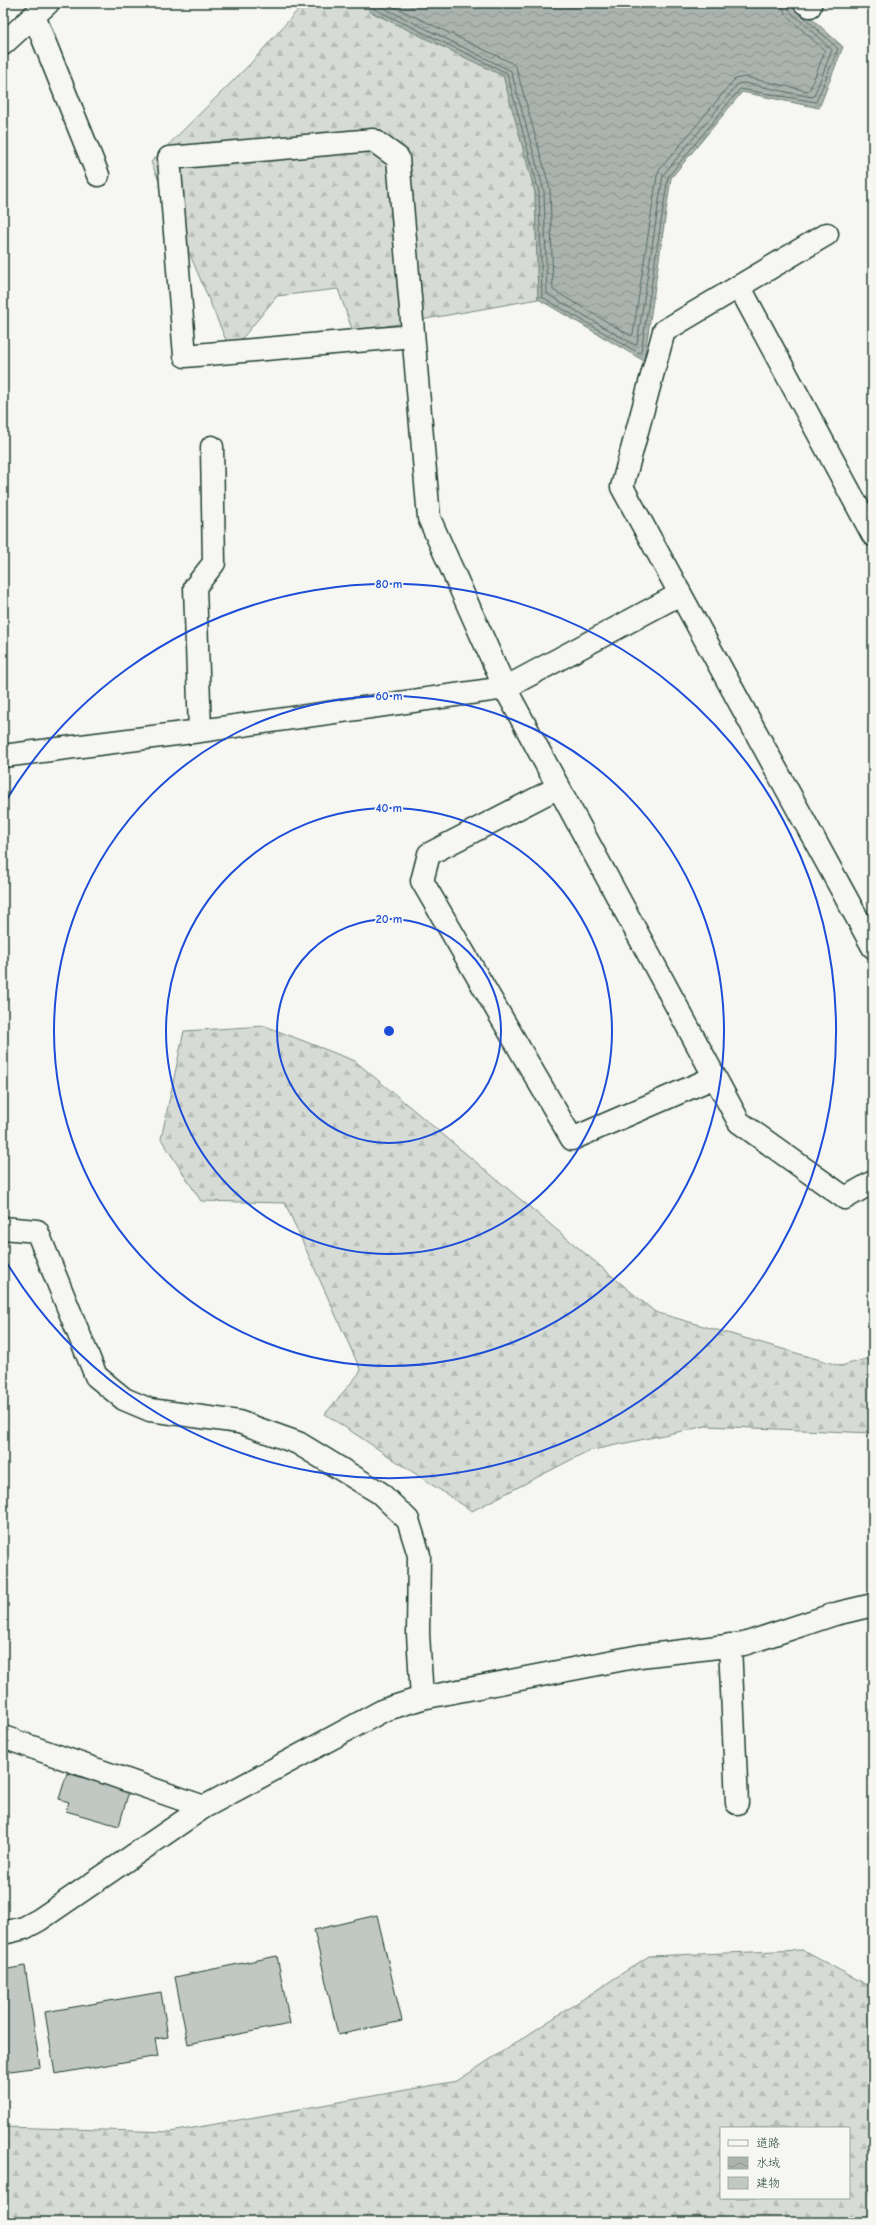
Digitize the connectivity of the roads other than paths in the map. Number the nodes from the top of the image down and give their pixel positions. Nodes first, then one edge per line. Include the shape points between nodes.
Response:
1 (41, 9) edge
2 (3, 44) edge
3 (98, 175) dead end
4 (827, 234) dead end
5 (739, 286) junction
6 (413, 336) junction
7 (212, 447) dead end
8 (873, 535) edge
9 (680, 594) junction
10 (505, 688) junction
11 (200, 731) junction
12 (3, 756) edge
13 (559, 787) junction
14 (873, 947) edge
15 (715, 1077) junction
16 (873, 1182) edge
17 (3, 1228) edge
18 (873, 1605) edge
19 (730, 1645) junction
20 (422, 1698) junction
21 (3, 1737) edge
22 (737, 1803) dead end
23 (204, 1807) junction
24 (3, 1933) edge

1 - 2 street
1 - 3 street
4 - 5 street
5 - 8 street
5 - 9 street via 664,330 622,487
6 - 6 street via 398,158 373,140 169,158 185,356
6 - 10 street via 429,518
7 - 11 street via 214,563 195,588
9 - 10 street
9 - 14 street
10 - 11 street
10 - 13 street
11 - 12 street
13 - 15 street
13 - 15 street via 430,854 422,882 572,1139
15 - 16 street via 739,1122 845,1198
17 - 20 street via 37,1231 96,1376 124,1399 150,1410 239,1422 298,1443 380,1493 408,1520 419,1554 418,1634
18 - 19 street via 835,1614 744,1644
19 - 20 street via 640,1656
19 - 22 street
20 - 23 street via 384,1710
21 - 23 street
23 - 24 street via 39,1920 24,1928

